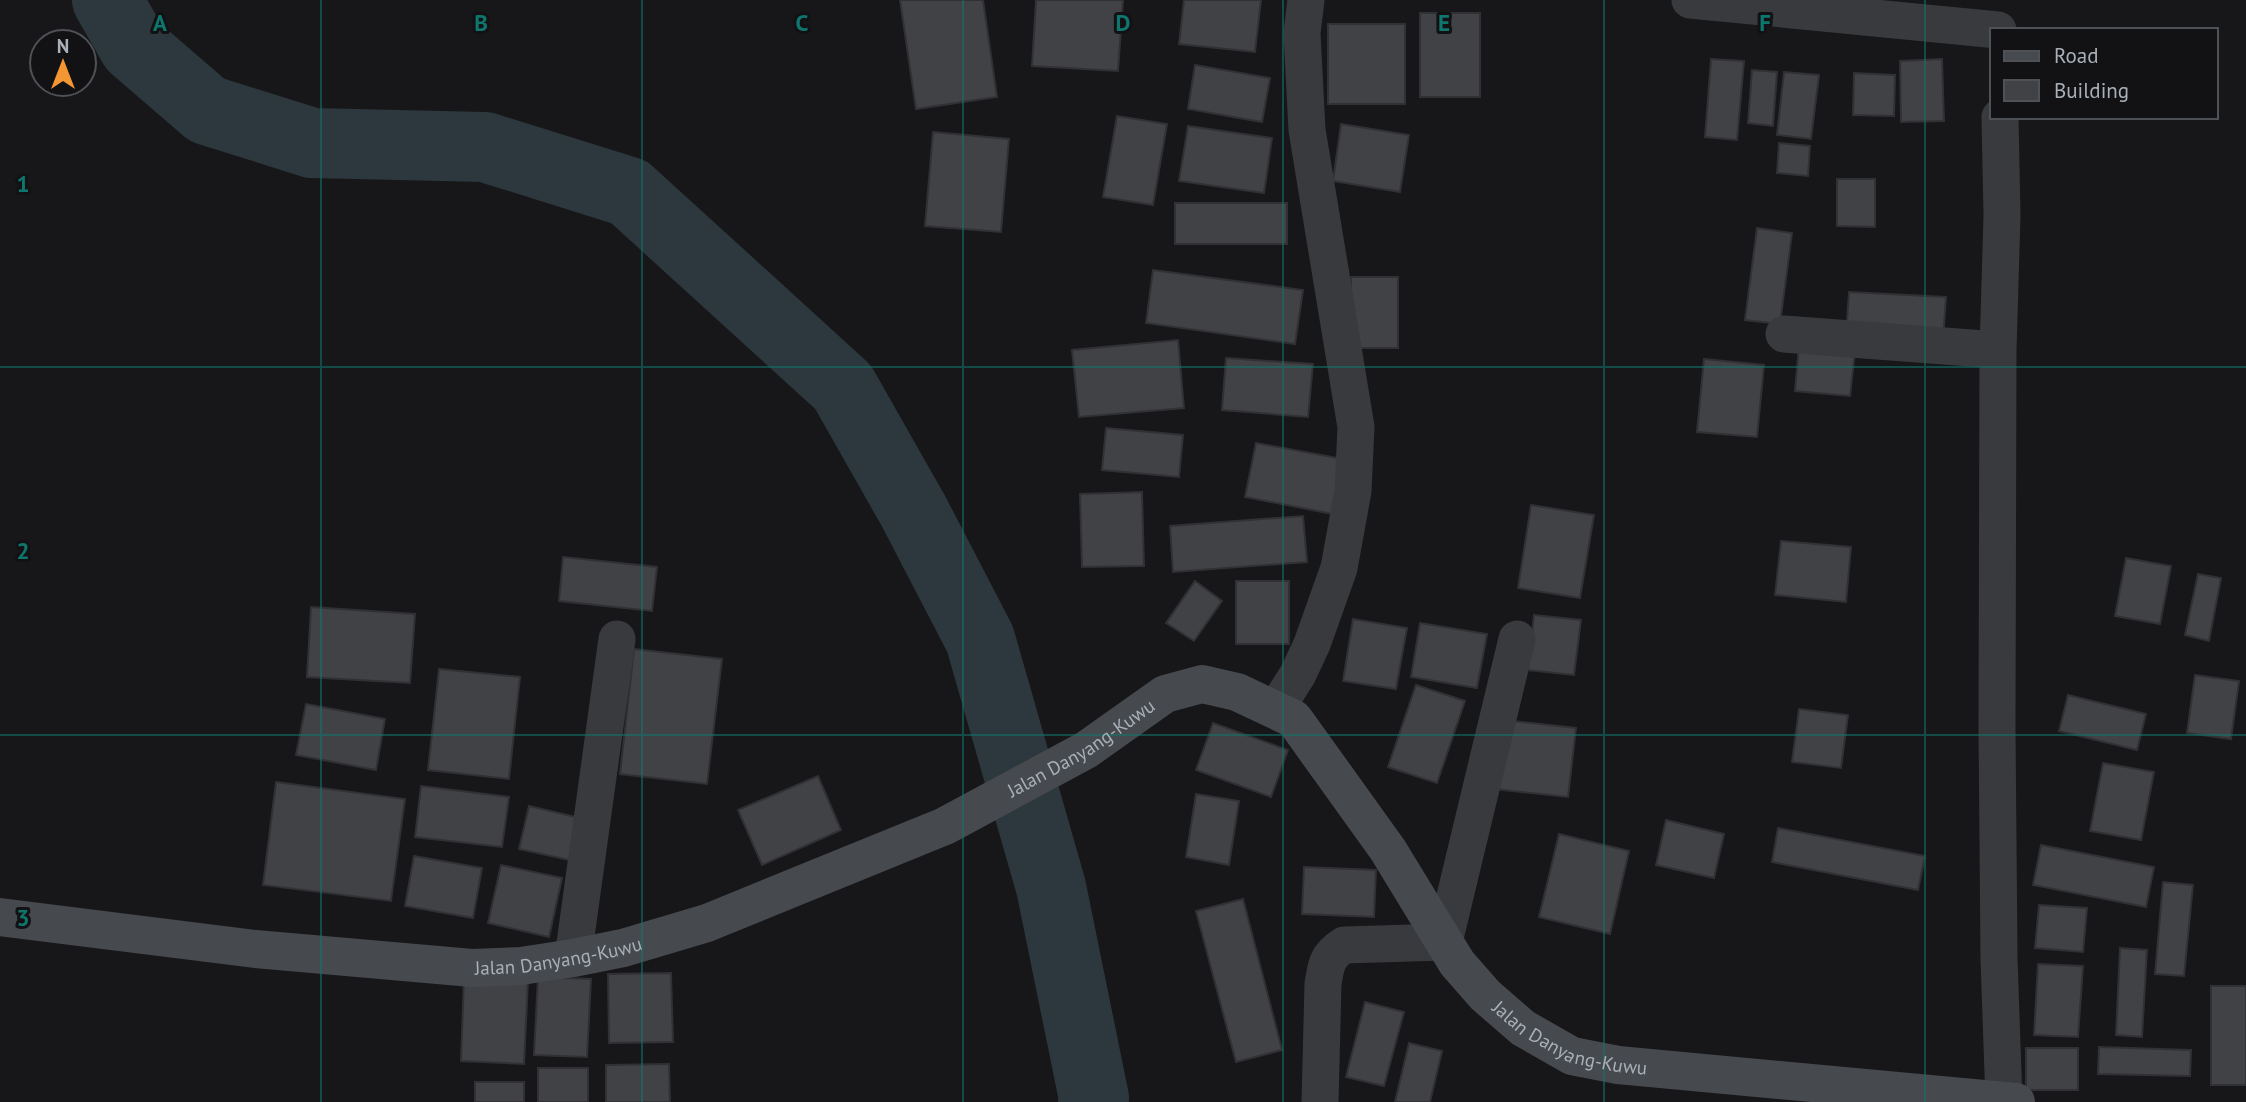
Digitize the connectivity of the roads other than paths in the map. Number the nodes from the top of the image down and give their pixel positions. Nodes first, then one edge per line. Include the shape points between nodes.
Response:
1 (1306, 0) edge
2 (1690, 0) edge
3 (1997, 0) edge
4 (1998, 28) edge
5 (1990, 29) edge
6 (2000, 119) edge
7 (1784, 334) dead end
8 (1998, 350) junction
9 (617, 639) dead end
10 (1517, 639) dead end
11 (1276, 709) junction
12 (0, 917) edge
13 (1444, 942) junction
14 (573, 958) junction
15 (1320, 1102) edge
16 (2008, 1102) edge

1 - 11 street via 1302,33 1307,130 1356,427 1353,491 1339,568 1312,645
2 - 5 street
3 - 4 street
6 - 8 street
7 - 8 street
8 - 16 street via 1999,946
9 - 14 street
10 - 13 street
11 - 13 main road, Jalan Danyang-Kuwu via 1294,719 1307,736 1388,850
11 - 14 main road, Jalan Danyang-Kuwu via 1237,692 1202,684 1165,694 1086,750 945,826 707,923
12 - 14 main road, Jalan Danyang-Kuwu via 255,949 472,968
13 - 15 street via 1344,945 1332,953 1323,984
13 - 16 main road, Jalan Danyang-Kuwu via 1485,995 1523,1028 1572,1056 1618,1065

